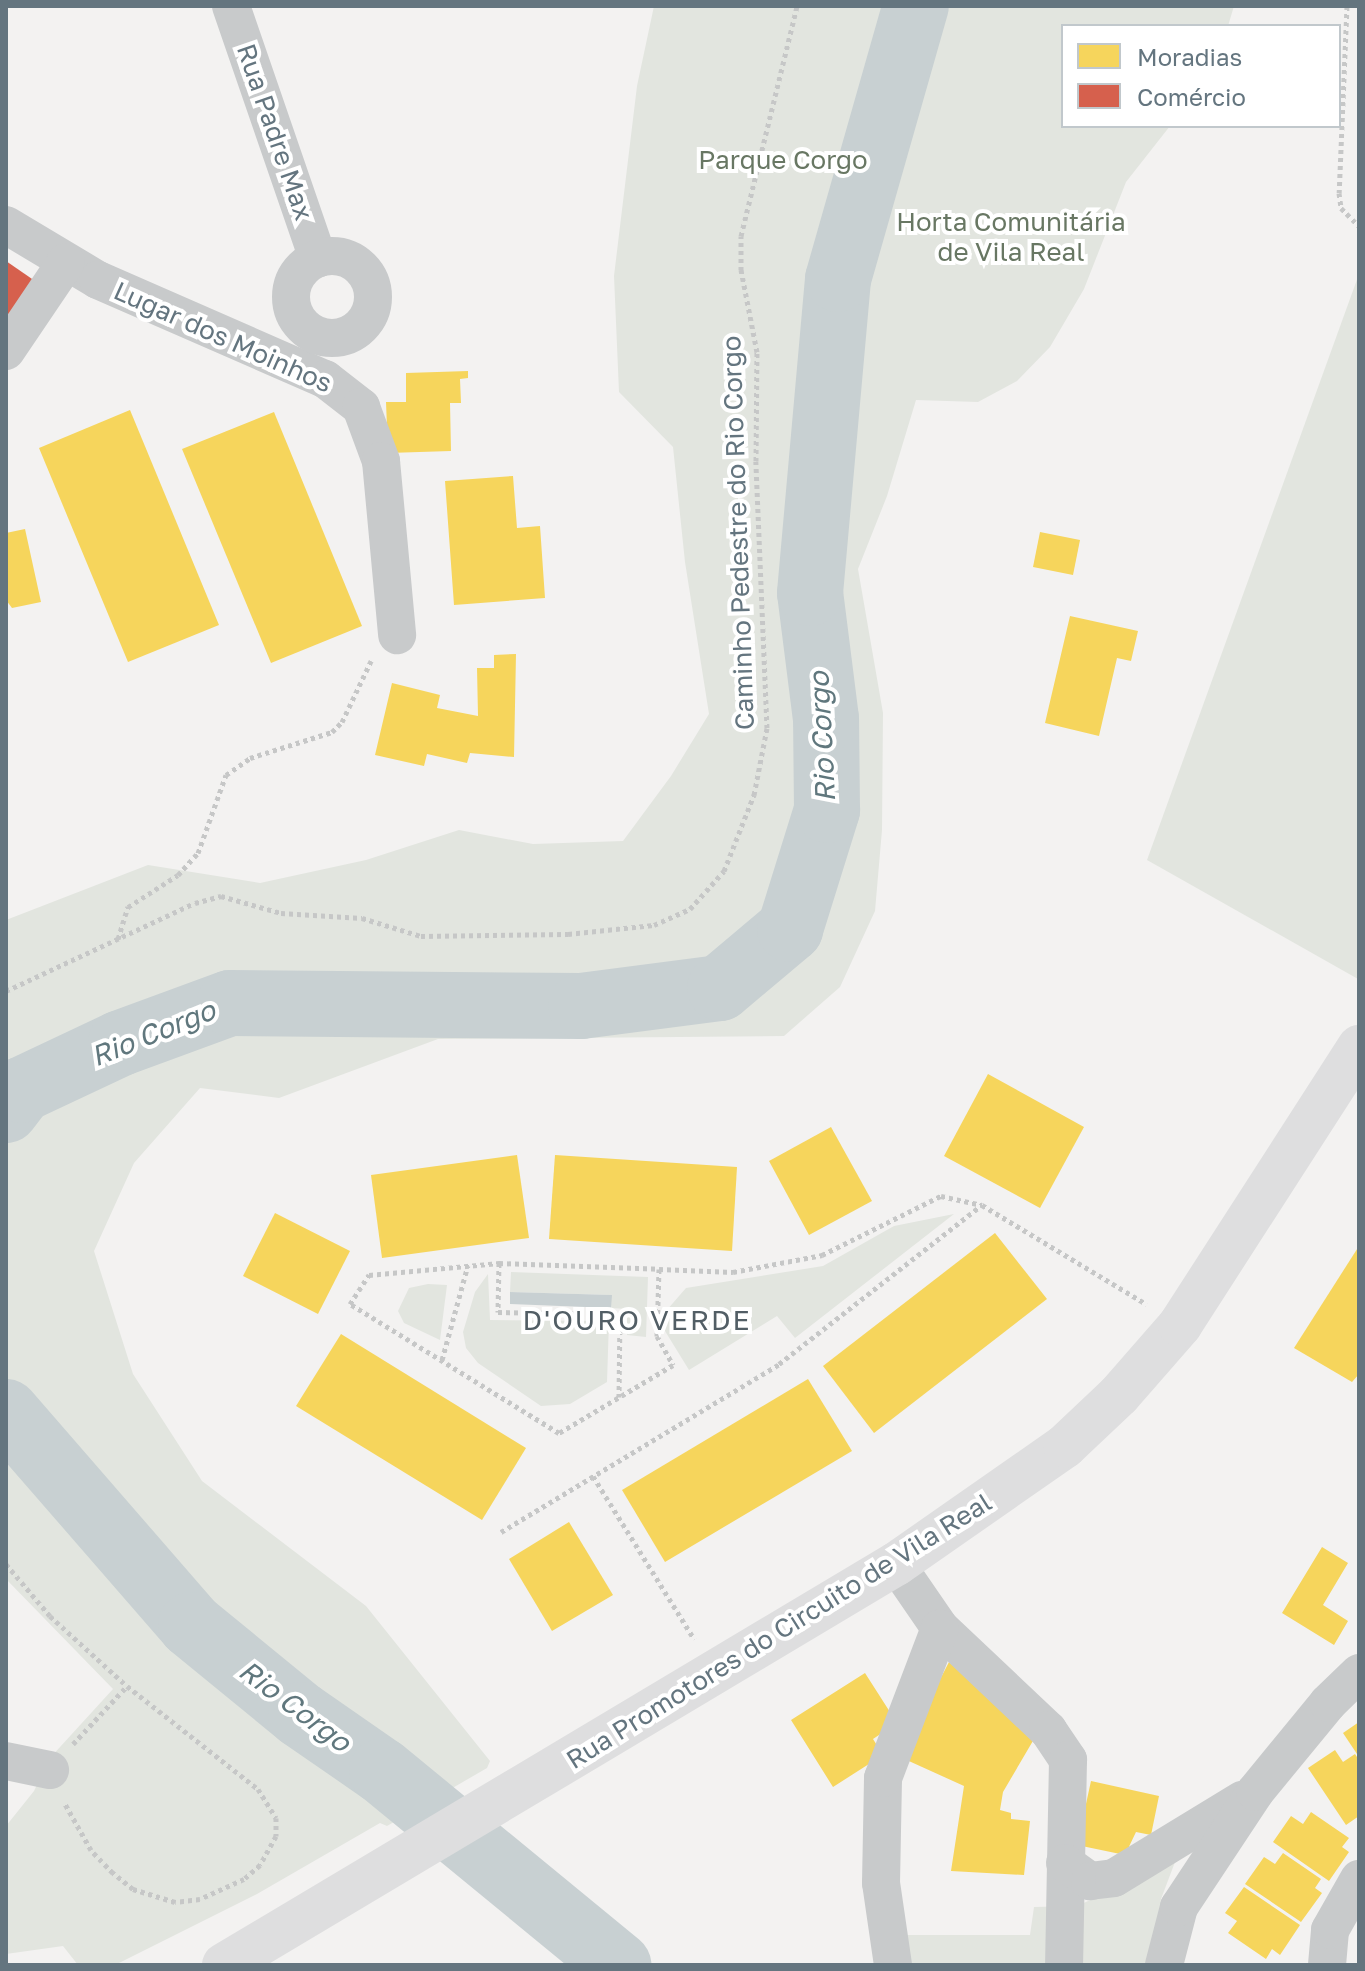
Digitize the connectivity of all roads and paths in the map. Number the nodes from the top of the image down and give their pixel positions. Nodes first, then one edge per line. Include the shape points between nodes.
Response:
1 (231, 6) edge
2 (797, 6) edge
3 (1347, 6) edge
4 (6, 225) edge
5 (1359, 226) edge
6 (318, 258) dead end
7 (66, 262) junction
8 (6, 351) edge
9 (397, 635) joint
10 (118, 939) junction
11 (6, 991) edge
12 (1359, 1047) edge
13 (982, 1205) junction
14 (499, 1263) junction
15 (468, 1265) junction
16 (659, 1269) junction
17 (1180, 1325) junction
18 (442, 1360) junction
19 (619, 1398) junction
20 (593, 1476) junction
21 (501, 1532) dead end
22 (6, 1564) edge
23 (896, 1564) junction
24 (940, 1628) junction
25 (1359, 1673) edge
26 (715, 1674) junction
27 (127, 1686) junction
28 (6, 1761) edge
29 (50, 1770) junction
30 (1255, 1792) junction
31 (1065, 1863) junction
32 (1359, 1879) edge
33 (224, 1965) edge
34 (893, 1965) edge
35 (1064, 1965) edge
36 (1164, 1965) edge
37 (1327, 1965) edge

1 - 6 street, Rua Padre Max
2 - 10 path, Caminho Pedestre do Rio Corgo via 741,236 741,270 757,352 767,728 754,795 724,871 690,909 654,925 568,934 421,936 362,918 281,913 221,896
3 - 5 path via 1339,193 1341,208
4 - 7 street, Lugar dos Moinhos
7 - 8 street
7 - 9 street, Lugar dos Moinhos via 302,368 361,407 381,461
9 - 10 path via 373,656 342,722 332,732 250,758 226,775 198,853 178,875 128,907
10 - 11 path, Caminho Pedestre do Rio Corgo
12 - 17 main road, Rua Promotores do Circuito de Vila Real
13 - 16 path via 941,1196 807,1258 733,1272
13 - 17 path
13 - 20 path via 779,1364
14 - 15 path
14 - 16 path
14 - 19 path via 498,1312 620,1314
15 - 18 path
15 - 18 path via 369,1275 350,1304
16 - 19 path via 657,1336 673,1365
17 - 23 main road, Rua Promotores do Circuito de Vila Real via 1119,1395 1065,1446
18 - 19 path via 559,1433
20 - 21 path
20 - 26 path
22 - 27 path via 50,1616
23 - 24 street
23 - 26 main road, Rua Promotores do Circuito de Vila Real
24 - 31 street via 1059,1744 1070,1777
24 - 34 street via 883,1778 881,1883
25 - 30 street
26 - 33 main road, Rua Promotores do Circuito de Vila Real
27 - 29 path
27 - 29 path via 270,1802 276,1836 260,1865 244,1879 200,1899 175,1902 133,1889 91,1850
28 - 29 street
30 - 31 street via 1114,1878 1090,1881
30 - 36 street via 1179,1907
31 - 35 street
32 - 37 street via 1330,1930

